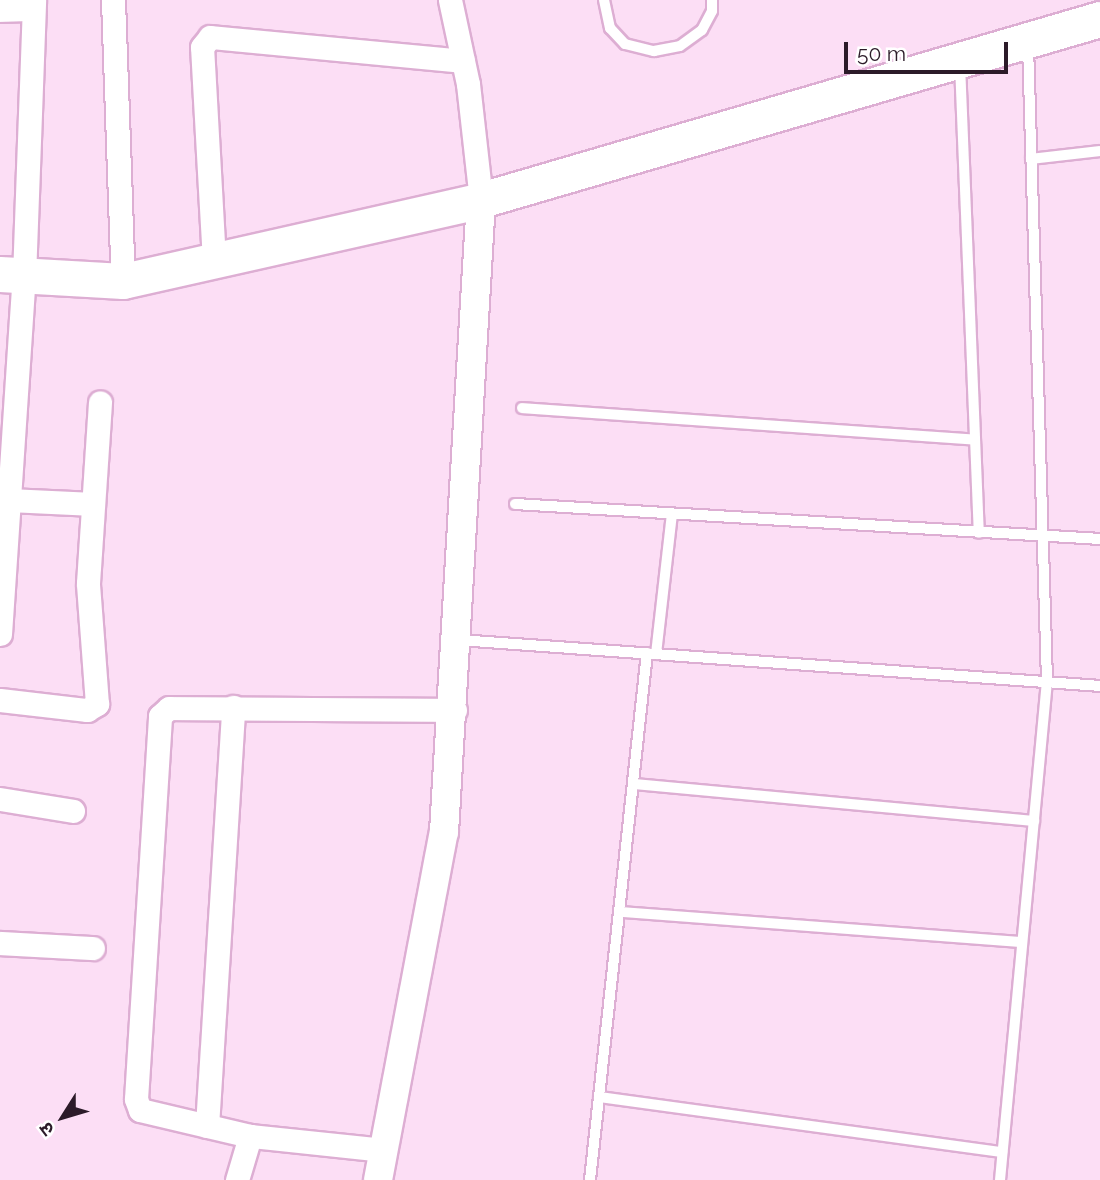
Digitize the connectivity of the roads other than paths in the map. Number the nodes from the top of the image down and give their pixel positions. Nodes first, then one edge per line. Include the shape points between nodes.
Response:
1 (113, 0) edge
2 (450, 0) edge
3 (604, 0) edge
4 (712, 0) edge
5 (33, 5) edge
6 (0, 10) edge
7 (1100, 19) edge
8 (1028, 41) junction
9 (463, 61) junction
10 (960, 62) junction
11 (1100, 151) edge
12 (1031, 159) junction
13 (481, 200) junction
14 (214, 261) junction
15 (12, 275) edge
16 (123, 281) junction
17 (100, 402) dead end
18 (522, 408) dead end
19 (975, 440) junction
20 (9, 500) junction
21 (93, 504) junction
22 (515, 504) dead end
23 (672, 514) junction
24 (979, 533) junction
25 (1043, 537) junction
26 (1100, 539) edge
27 (0, 634) edge
28 (459, 640) junction
29 (651, 653) junction
30 (1047, 681) junction
31 (1100, 686) edge
32 (0, 700) edge
33 (233, 707) junction
34 (455, 710) junction
35 (634, 784) junction
36 (0, 799) edge
37 (73, 811) dead end
38 (1034, 821) junction
39 (622, 912) junction
40 (1022, 942) junction
41 (0, 943) edge
42 (93, 948) dead end
43 (599, 1097) junction
44 (207, 1126) junction
45 (250, 1136) junction
46 (384, 1150) junction
47 (1002, 1153) junction
48 (237, 1180) edge
49 (378, 1180) edge
50 (590, 1180) edge
51 (1000, 1180) edge

1 - 16 street
2 - 9 street
3 - 4 lane via 610,28 625,44 653,51 680,46 702,30
5 - 6 street
5 - 15 street
7 - 8 main road
8 - 10 main road
8 - 12 lane
9 - 13 street
9 - 14 street via 210,37 202,47
10 - 13 main road
10 - 19 lane
11 - 12 lane
12 - 25 lane
13 - 14 main road
13 - 28 street
14 - 16 main road
15 - 16 main road
15 - 20 street
17 - 21 street
18 - 19 lane
19 - 24 lane
20 - 21 street
20 - 27 street
21 - 32 street via 88,607 97,704 87,710
22 - 23 lane
23 - 24 lane
23 - 29 lane
24 - 25 lane
25 - 26 lane
25 - 30 lane
28 - 29 lane
28 - 34 street
29 - 30 lane
29 - 35 lane
30 - 31 lane
30 - 38 lane
33 - 34 street
33 - 44 street
33 - 44 street via 169,708 160,716 138,1072 140,1110
34 - 46 street via 444,832
35 - 38 lane
35 - 39 lane
36 - 37 street
38 - 40 lane
39 - 40 lane
39 - 43 lane
40 - 47 lane
41 - 42 street
43 - 47 lane
43 - 50 lane
44 - 45 street
45 - 46 street
45 - 48 street
46 - 49 street
47 - 51 lane

